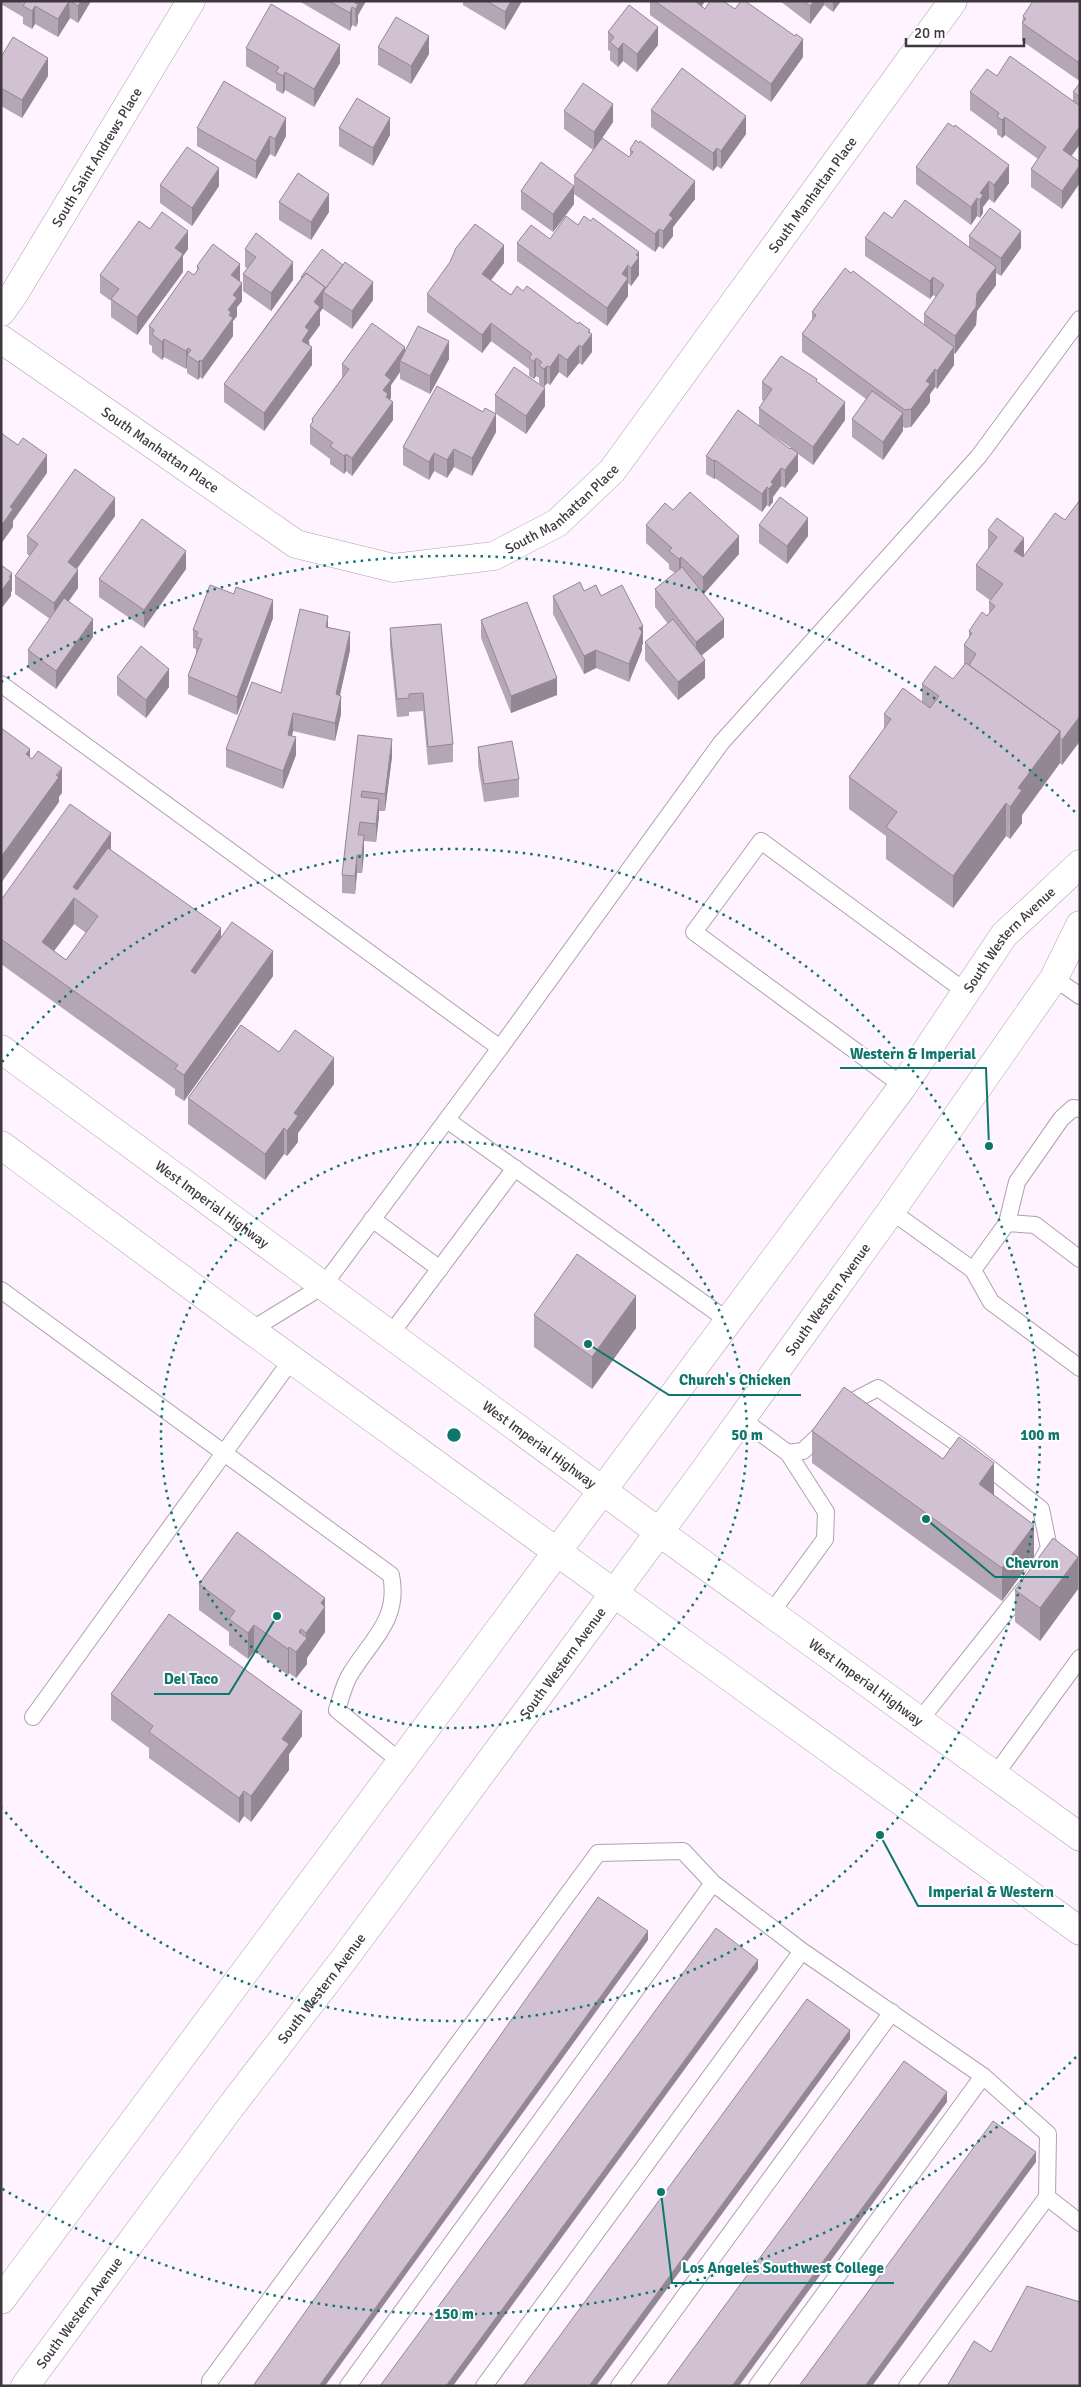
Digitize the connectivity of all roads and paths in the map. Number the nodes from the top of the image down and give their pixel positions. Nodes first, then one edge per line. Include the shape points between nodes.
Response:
1 (191, 1) edge
2 (953, 1) edge
3 (1, 312) edge
4 (1080, 318) edge
5 (1, 339) edge
6 (1, 684) edge
7 (1080, 864) edge
8 (1080, 925) edge
9 (1054, 978) junction
10 (966, 992) junction
11 (1080, 996) edge
12 (500, 1048) junction
13 (1, 1049) edge
14 (903, 1086) junction
15 (1080, 1109) edge
16 (447, 1120) junction
17 (1, 1144) edge
18 (515, 1168) junction
19 (892, 1210) junction
20 (372, 1219) junction
21 (1007, 1223) junction
22 (1080, 1259) edge
23 (440, 1269) junction
24 (973, 1270) junction
25 (323, 1286) junction
26 (1, 1290) edge
27 (730, 1322) junction
28 (251, 1330) junction
29 (390, 1335) junction
30 (292, 1359) junction
31 (1080, 1368) edge
32 (741, 1418) junction
33 (788, 1453) junction
34 (223, 1454) junction
35 (602, 1489) junction
36 (659, 1532) junction
37 (556, 1552) junction
38 (613, 1592) junction
39 (771, 1613) junction
40 (1080, 1658) edge
41 (33, 1717) dead end
42 (920, 1720) junction
43 (401, 1762) junction
44 (994, 1775) junction
45 (1080, 1836) edge
46 (713, 1883) junction
47 (1080, 1931) edge
48 (802, 1951) junction
49 (892, 2012) junction
50 (983, 2076) junction
51 (1047, 2197) junction
52 (1080, 2223) edge
53 (1, 2300) edge
54 (25, 2386) edge
55 (210, 2386) edge
56 (348, 2386) edge
57 (484, 2386) edge
58 (619, 2386) edge
59 (757, 2386) edge
60 (907, 2386) edge

1 - 3 main road, South Saint Andrews Place
2 - 5 main road, South Manhattan Place via 612,470 558,523 494,556 393,568 296,544
4 - 12 lane via 979,456 721,743
6 - 12 lane
7 - 10 main road, South Western Avenue via 1004,935
8 - 9 main road, South Western Avenue
9 - 11 lane
9 - 19 main road, South Western Avenue
10 - 14 main road, South Western Avenue
10 - 14 lane via 760,842 694,932
12 - 16 lane
13 - 25 main road, West Imperial Highway
14 - 27 main road, South Western Avenue
15 - 21 lane via 1073,1108 1061,1119 1017,1182
16 - 18 lane
16 - 20 lane
17 - 28 main road
18 - 23 lane
18 - 27 lane
19 - 24 lane
19 - 32 main road, South Western Avenue
20 - 23 lane
20 - 25 lane
21 - 22 lane via 1035,1225
21 - 24 lane
23 - 29 lane
24 - 31 lane via 990,1302
25 - 28 lane
25 - 29 main road, West Imperial Highway
26 - 34 lane
27 - 35 main road, South Western Avenue
28 - 30 main road
29 - 35 main road, West Imperial Highway
30 - 34 lane
30 - 37 main road
32 - 33 lane
32 - 36 main road, South Western Avenue
33 - 39 lane via 826,1512 824,1539
33 - 42 lane via 803,1451 851,1402 878,1388 968,1451 1042,1509 1049,1548 1029,1583
34 - 41 lane
34 - 43 lane via 391,1575 394,1592 389,1617 349,1675 337,1710
35 - 36 main road, West Imperial Highway
35 - 37 main road, South Western Avenue
36 - 38 main road, South Western Avenue
36 - 39 main road, West Imperial Highway
37 - 38 main road
37 - 43 main road, South Western Avenue
38 - 47 main road
38 - 54 main road, South Western Avenue
39 - 42 main road, West Imperial Highway
40 - 44 lane
42 - 44 main road, West Imperial Highway
43 - 53 main road, South Western Avenue
44 - 45 main road, West Imperial Highway
46 - 48 lane
46 - 55 lane via 683,1851 598,1853 210,2381
46 - 56 lane
48 - 49 lane
48 - 57 lane
49 - 50 lane
49 - 58 lane
50 - 51 lane via 1048,2134
50 - 59 lane
51 - 52 lane
51 - 60 lane

